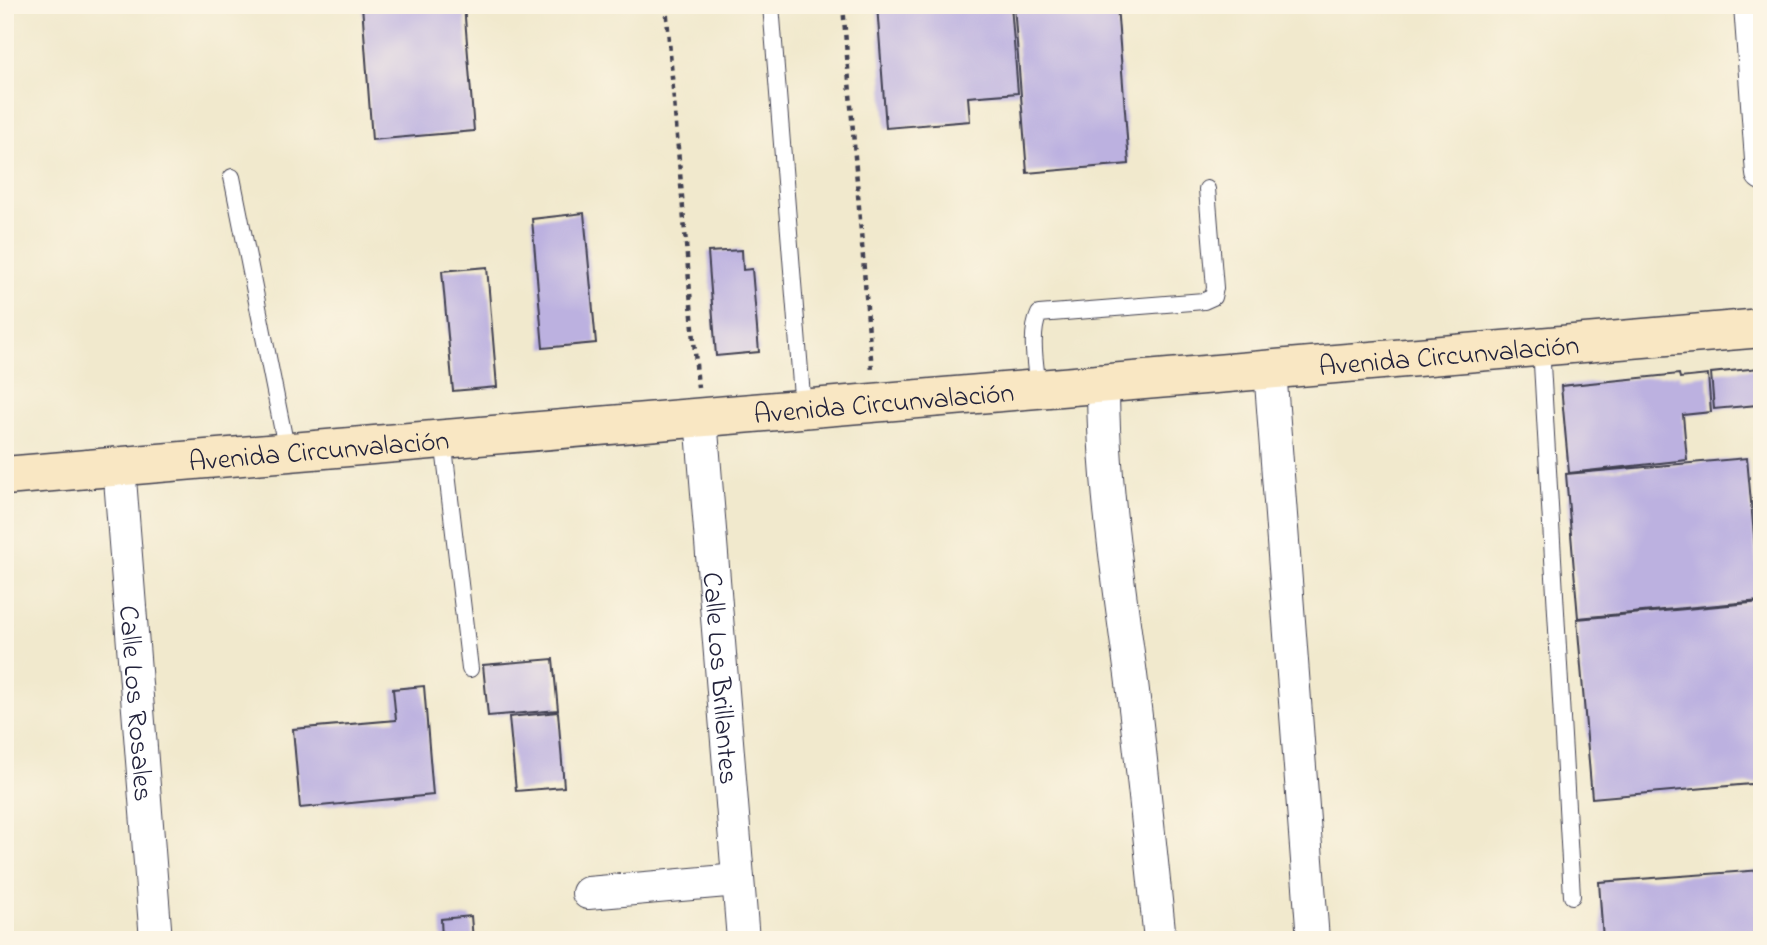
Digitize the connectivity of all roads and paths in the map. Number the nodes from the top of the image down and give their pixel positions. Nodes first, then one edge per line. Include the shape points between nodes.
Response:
1 (666, 5) edge
2 (771, 5) edge
3 (843, 5) edge
4 (1750, 5) edge
5 (1762, 174) edge
6 (232, 177) dead end
7 (1207, 189) dead end
8 (1762, 328) edge
9 (1541, 346) junction
10 (1270, 369) junction
11 (1103, 384) junction
12 (1038, 389) junction
13 (875, 403) junction
14 (803, 409) junction
15 (701, 418) junction
16 (443, 439) junction
17 (287, 452) junction
18 (119, 466) junction
19 (5, 476) edge
20 (470, 669) dead end
21 (738, 880) junction
22 (588, 892) dead end
23 (1572, 896) dead end
24 (156, 940) edge
25 (743, 940) edge
26 (1160, 940) edge
27 (1313, 940) edge

1 - 15 path
2 - 14 lane
3 - 13 path
4 - 5 street
6 - 17 lane
7 - 12 lane via 1213,297 1039,314 1035,342
8 - 9 street, Avenida Circunvalación
9 - 10 street, Avenida Circunvalación
9 - 23 lane
10 - 11 street, Avenida Circunvalación
10 - 27 street
11 - 12 street, Avenida Circunvalación
11 - 26 street via 1111,524
12 - 13 street, Avenida Circunvalación
13 - 14 street, Avenida Circunvalación
14 - 15 street, Avenida Circunvalación
15 - 16 street, Avenida Circunvalación
15 - 21 street, Calle Los Brillantes
16 - 17 street, Avenida Circunvalación
16 - 20 lane
17 - 18 street, Avenida Circunvalación
18 - 19 street, Avenida Circunvalación
18 - 24 street, Calle Los Rosales
21 - 22 street
21 - 25 street, Calle Los Brillantes

